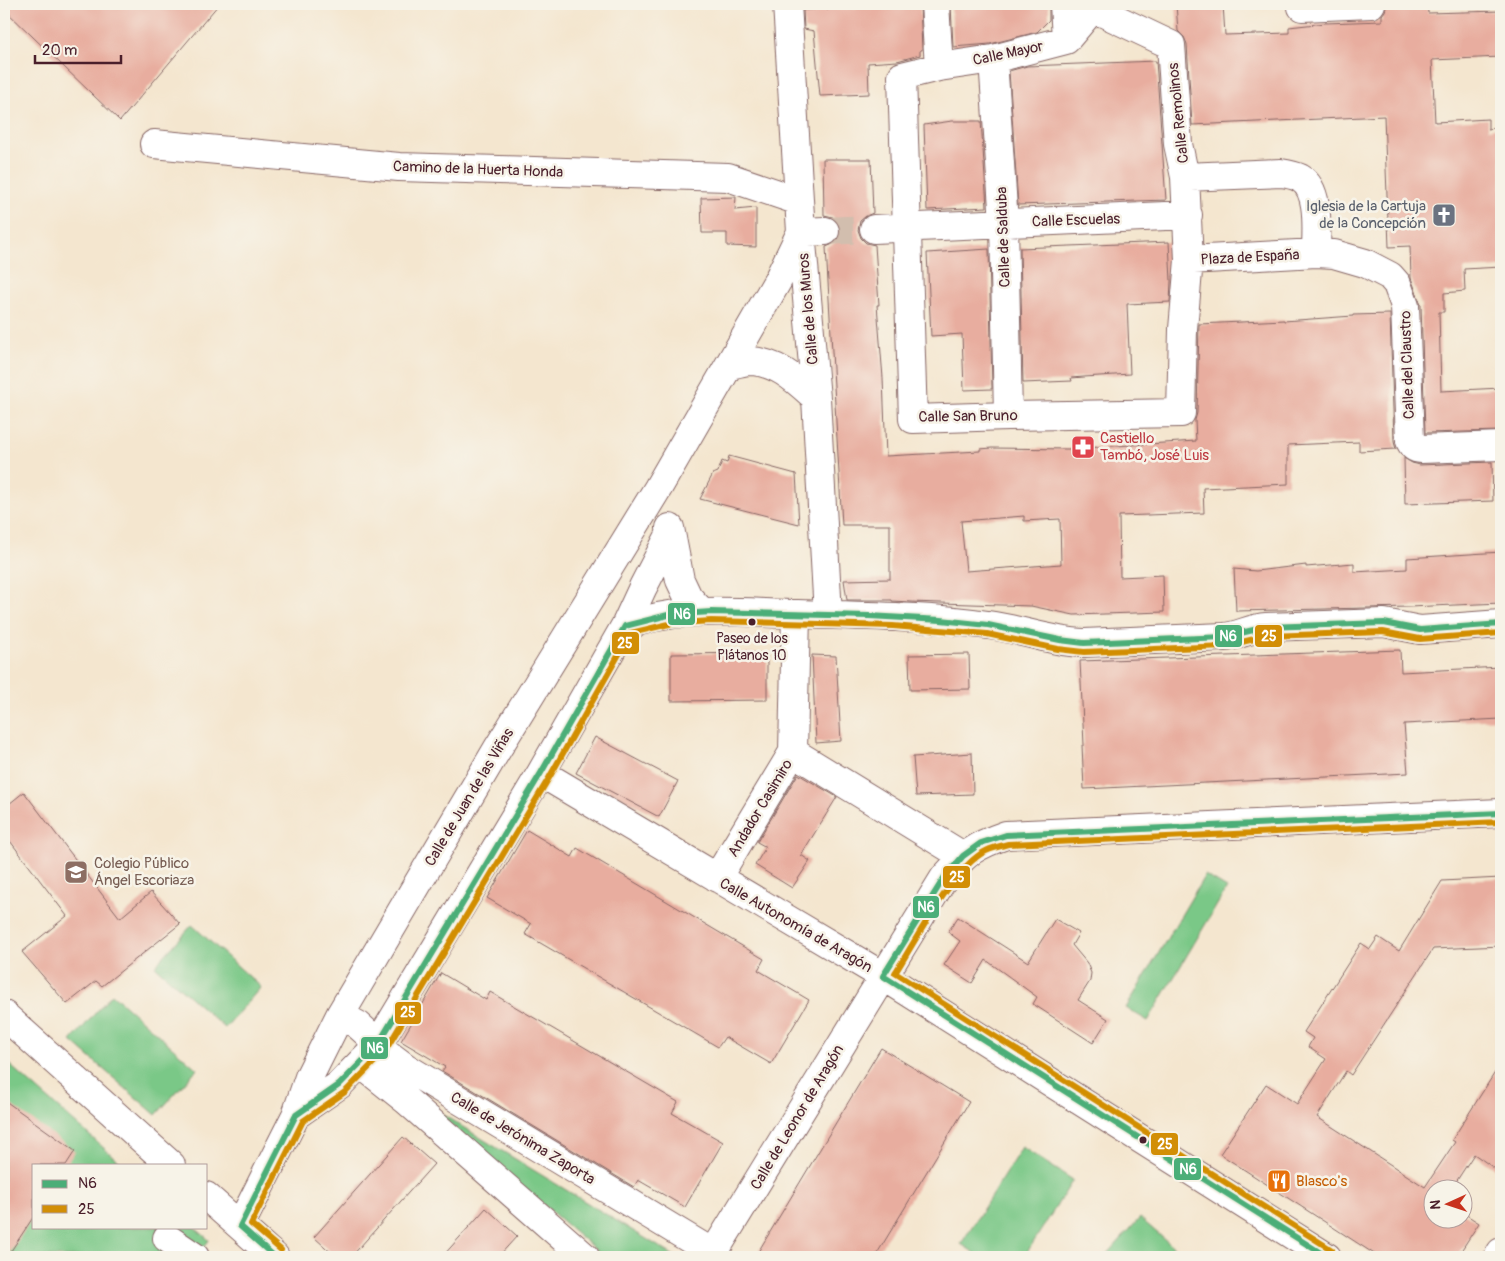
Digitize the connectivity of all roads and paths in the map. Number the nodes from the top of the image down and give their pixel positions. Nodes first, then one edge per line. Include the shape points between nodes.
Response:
1 (788, 4) edge
2 (935, 4) edge
3 (1064, 4) edge
4 (1302, 4) edge
5 (1371, 4) edge
6 (1096, 6) edge
7 (1066, 40) junction
8 (992, 59) junction
9 (939, 67) junction
10 (902, 76) joint
11 (154, 144) dead end
12 (1185, 177) junction
13 (799, 201) junction
14 (1188, 215) junction
15 (1004, 223) junction
16 (906, 226) junction
17 (874, 228) tunnel mouth
18 (813, 232) junction
19 (1316, 253) junction
20 (1190, 260) junction
21 (729, 365) junction
22 (816, 398) junction
23 (1008, 416) junction
24 (1501, 446) edge
25 (658, 488) junction
26 (671, 532) junction
27 (701, 611) junction
28 (796, 614) junction
29 (828, 615) junction
30 (1501, 624) edge
31 (625, 626) junction
32 (793, 752) junction
33 (541, 773) junction
34 (1501, 813) edge
35 (963, 856) junction
36 (717, 878) junction
37 (883, 976) junction
38 (4, 1015) edge
39 (340, 1015) junction
40 (369, 1055) junction
41 (296, 1115) junction
42 (170, 1164) edge
43 (208, 1198) edge
44 (240, 1226) junction
45 (167, 1238) dead end
46 (1501, 1252) edge
47 (712, 1255) edge
48 (195, 1257) edge
49 (275, 1257) edge
50 (585, 1257) edge
51 (1327, 1257) edge
52 (1498, 1257) edge

1 - 13 street, Calle de los Muros
2 - 9 street
3 - 7 street
4 - 5 street via 1302,7
6 - 7 street
6 - 12 street, Calle Remolinos via 1170,45 1178,144
7 - 8 street, Calle Mayor
8 - 9 street, Calle Mayor
8 - 15 street, Calle de Salduba
9 - 10 street, Calle Mayor
10 - 16 street, Calle San Bruno
11 - 13 street, Camino de la Huerta Honda via 399,167 728,177
12 - 14 street, Plaza de España
12 - 19 street, Plaza de España via 1281,173 1301,178 1314,195
13 - 18 street, Calle de los Muros
14 - 15 street, Calle Escuelas
14 - 20 street, Plaza de España
15 - 16 street, Calle Escuelas
15 - 23 street, Calle de Salduba
16 - 17 street, Calle Escuelas
16 - 23 street, Calle San Bruno via 913,420
18 - 21 street, Calle de Juan de las Viñas via 778,280
18 - 22 street, Calle de los Muros
19 - 20 street, Plaza de España
19 - 24 street, Calle del Claustro via 1334,254 1366,263 1390,276 1397,284 1405,306 1412,446 1421,449
20 - 23 street, Calle San Bruno via 1183,329 1181,413
21 - 22 street via 748,361 783,370
21 - 25 street, Calle de Juan de las Viñas
22 - 29 street, Calle de los Muros
25 - 26 street
25 - 39 street, Calle de Juan de las Viñas via 498,748
26 - 27 street via 680,580 688,597
26 - 31 street, Calle de Juan de las Viñas
27 - 28 street
27 - 31 street via 654,616
28 - 29 street
28 - 32 street, Andador Casimiro
29 - 30 street via 956,621 1066,642 1224,637 1266,626 1384,623 1420,630
31 - 33 street, Calle de Juan de las Viñas
32 - 35 street
32 - 36 street, Andador Casimiro
33 - 36 street, Calle Autonomía de Aragón
33 - 40 street, Calle de Juan de las Viñas
34 - 35 street, Calle de Leonor de Aragón via 1006,835 981,843
35 - 37 street, Calle de Leonor de Aragón via 944,878
36 - 37 street, Calle Autonomía de Aragón
37 - 47 street, Calle de Leonor de Aragón
37 - 51 street, Calle Autonomía de Aragón
38 - 42 street
39 - 40 street, Calle de Jerónima Zaporta via 358,1024 368,1034
39 - 41 street, Calle de Juan de las Viñas via 308,1077
40 - 41 street, Calle de Juan de las Viñas via 339,1086
40 - 47 street, Calle de Jerónima Zaporta via 405,1067
40 - 50 street, Calle de Jerónima Zaporta via 406,1100
41 - 44 street, Calle de Juan de las Viñas
43 - 44 street
44 - 49 street
45 - 48 street
46 - 52 street

